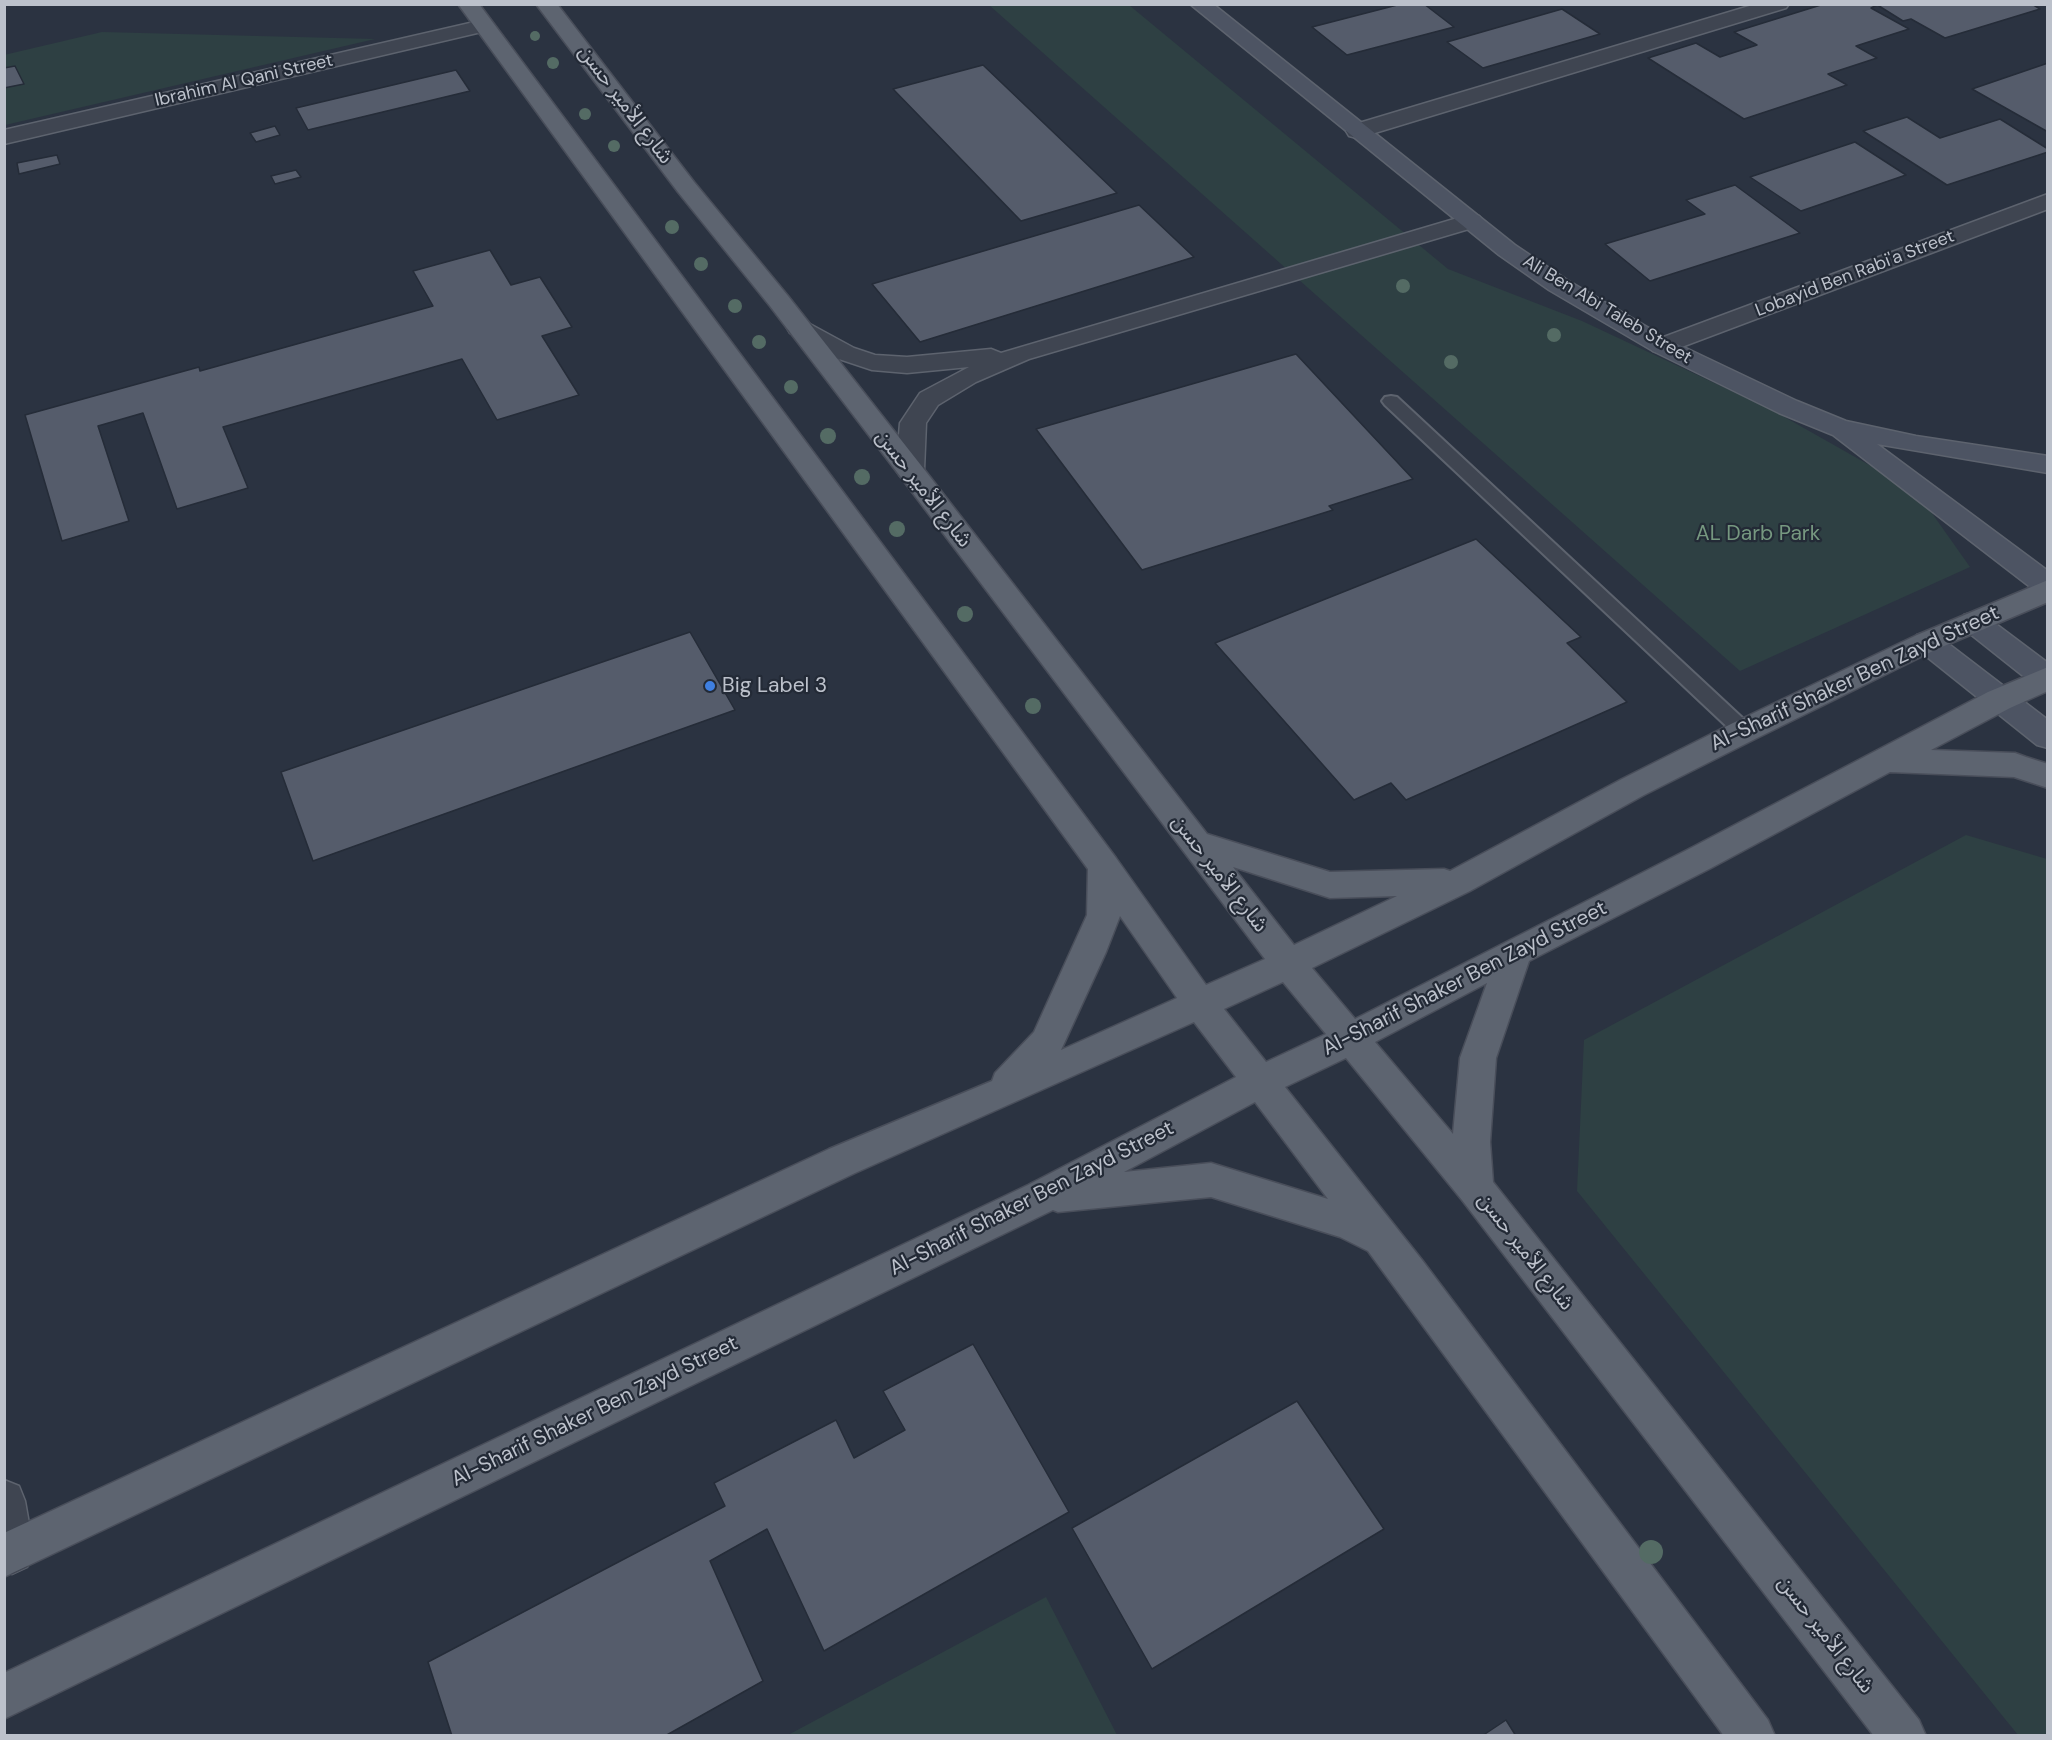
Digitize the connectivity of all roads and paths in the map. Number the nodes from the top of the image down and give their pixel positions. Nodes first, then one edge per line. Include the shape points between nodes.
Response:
1 (546, 4) edge
2 (1200, 4) edge
3 (1779, 4) edge
4 (475, 15) edge
5 (1357, 131) junction
6 (4, 137) edge
7 (2048, 201) edge
8 (1470, 221) junction
9 (800, 328) junction
10 (1662, 346) junction
11 (1020, 354) junction
12 (1391, 401) dead end
13 (1839, 428) junction
14 (2048, 465) edge
15 (909, 470) junction
16 (2048, 588) edge
17 (1974, 622) junction
18 (1927, 642) junction
19 (2047, 678) edge
20 (1999, 700) junction
21 (1744, 732) junction
22 (2048, 737) edge
23 (1882, 760) junction
24 (2048, 776) edge
25 (1193, 842) junction
26 (1104, 867) junction
27 (1458, 882) junction
28 (1515, 952) junction
29 (1288, 963) junction
30 (1200, 1004) junction
31 (1350, 1038) junction
32 (1260, 1082) junction
33 (999, 1094) junction
34 (1475, 1188) junction
35 (1041, 1197) junction
36 (1383, 1240) junction
37 (4, 1501) edge
38 (8, 1554) edge
39 (4, 1697) edge
40 (1752, 1736) edge
41 (1903, 1736) edge

1 - 9 main road, شارع الأمير حسن
2 - 5 main road, Ali Ben Abi Taleb Street
3 - 5 street
4 - 6 street, Ibrahim Al Qani Street
4 - 26 main road
5 - 8 main road, Ali Ben Abi Taleb Street
7 - 10 street, Lobayid Ben Rabi'a Street
8 - 10 main road, Ali Ben Abi Taleb Street via 1558,285
8 - 11 street
9 - 11 street via 845,353 872,362 907,365
9 - 15 main road, شارع الأمير حسن
10 - 13 main road, Ali Ben Abi Taleb Street
11 - 15 street via 929,399 913,423
12 - 21 lane
13 - 14 main road, Ali Ben Abi Taleb Street
13 - 16 main road
15 - 25 main road, شارع الأمير حسن
16 - 17 main road, Al-Sharif Shaker Ben Zayd Street
17 - 18 main road, Al-Sharif Shaker Ben Zayd Street
17 - 19 main road
18 - 20 main road
18 - 21 main road, Al-Sharif Shaker Ben Zayd Street
19 - 20 main road, Al-Sharif Shaker Ben Zayd Street
20 - 22 main road
20 - 23 main road, Al-Sharif Shaker Ben Zayd Street
21 - 27 main road, Al-Sharif Shaker Ben Zayd Street via 1633,786
23 - 24 main road via 2015,765
23 - 28 main road, Al-Sharif Shaker Ben Zayd Street via 1700,859
25 - 27 main road via 1330,885
25 - 29 main road, شارع الأمير حسن
26 - 30 main road
26 - 33 main road via 1104,915 1089,952 1047,1042
27 - 29 main road, Al-Sharif Shaker Ben Zayd Street
28 - 31 main road, Al-Sharif Shaker Ben Zayd Street
28 - 34 main road via 1478,1058 1471,1142
29 - 30 main road, Al-Sharif Shaker Ben Zayd Street
29 - 31 main road, شارع الأمير حسن
30 - 32 main road
30 - 33 main road, Al-Sharif Shaker Ben Zayd Street
31 - 32 main road, Al-Sharif Shaker Ben Zayd Street
31 - 34 main road, شارع الأمير حسن
32 - 35 main road, Al-Sharif Shaker Ben Zayd Street
32 - 36 main road
33 - 38 main road, Al-Sharif Shaker Ben Zayd Street via 842,1161
34 - 41 main road, شارع الأمير حسن
35 - 36 main road via 1211,1180 1350,1223
35 - 39 main road, Al-Sharif Shaker Ben Zayd Street
36 - 40 main road
37 - 38 street

